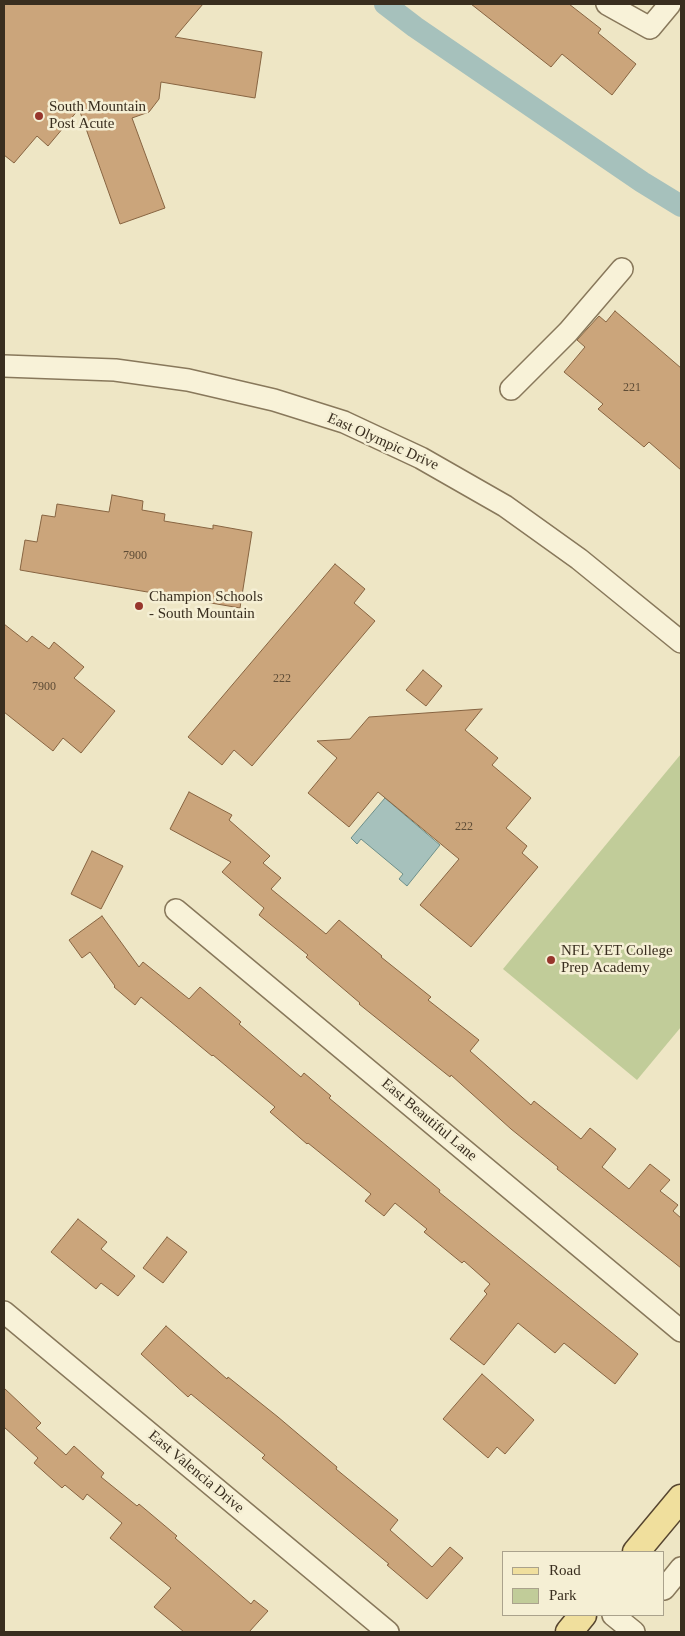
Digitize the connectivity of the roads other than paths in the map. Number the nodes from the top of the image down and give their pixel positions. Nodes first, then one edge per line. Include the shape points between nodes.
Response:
1 (607, 4) edge
2 (670, 4) edge
3 (622, 269) dead end
4 (4, 366) edge
5 (511, 390) dead end
6 (681, 642) edge
7 (176, 910) dead end
8 (4, 1312) edge
9 (681, 1331) edge
10 (681, 1498) edge
11 (637, 1551) edge
12 (681, 1568) edge
13 (665, 1588) edge
14 (582, 1616) edge
15 (615, 1616) edge
16 (636, 1625) edge
17 (388, 1632) edge
18 (569, 1632) edge

1 - 2 street via 650,28
3 - 5 street via 568,332
4 - 6 street, East Olympic Drive via 115,370 170,377 266,398 344,422 445,470 506,506 579,559
7 - 9 street, East Beautiful Lane
8 - 17 street, East Valencia Drive
10 - 11 main road
12 - 13 street
14 - 18 main road
15 - 16 street

